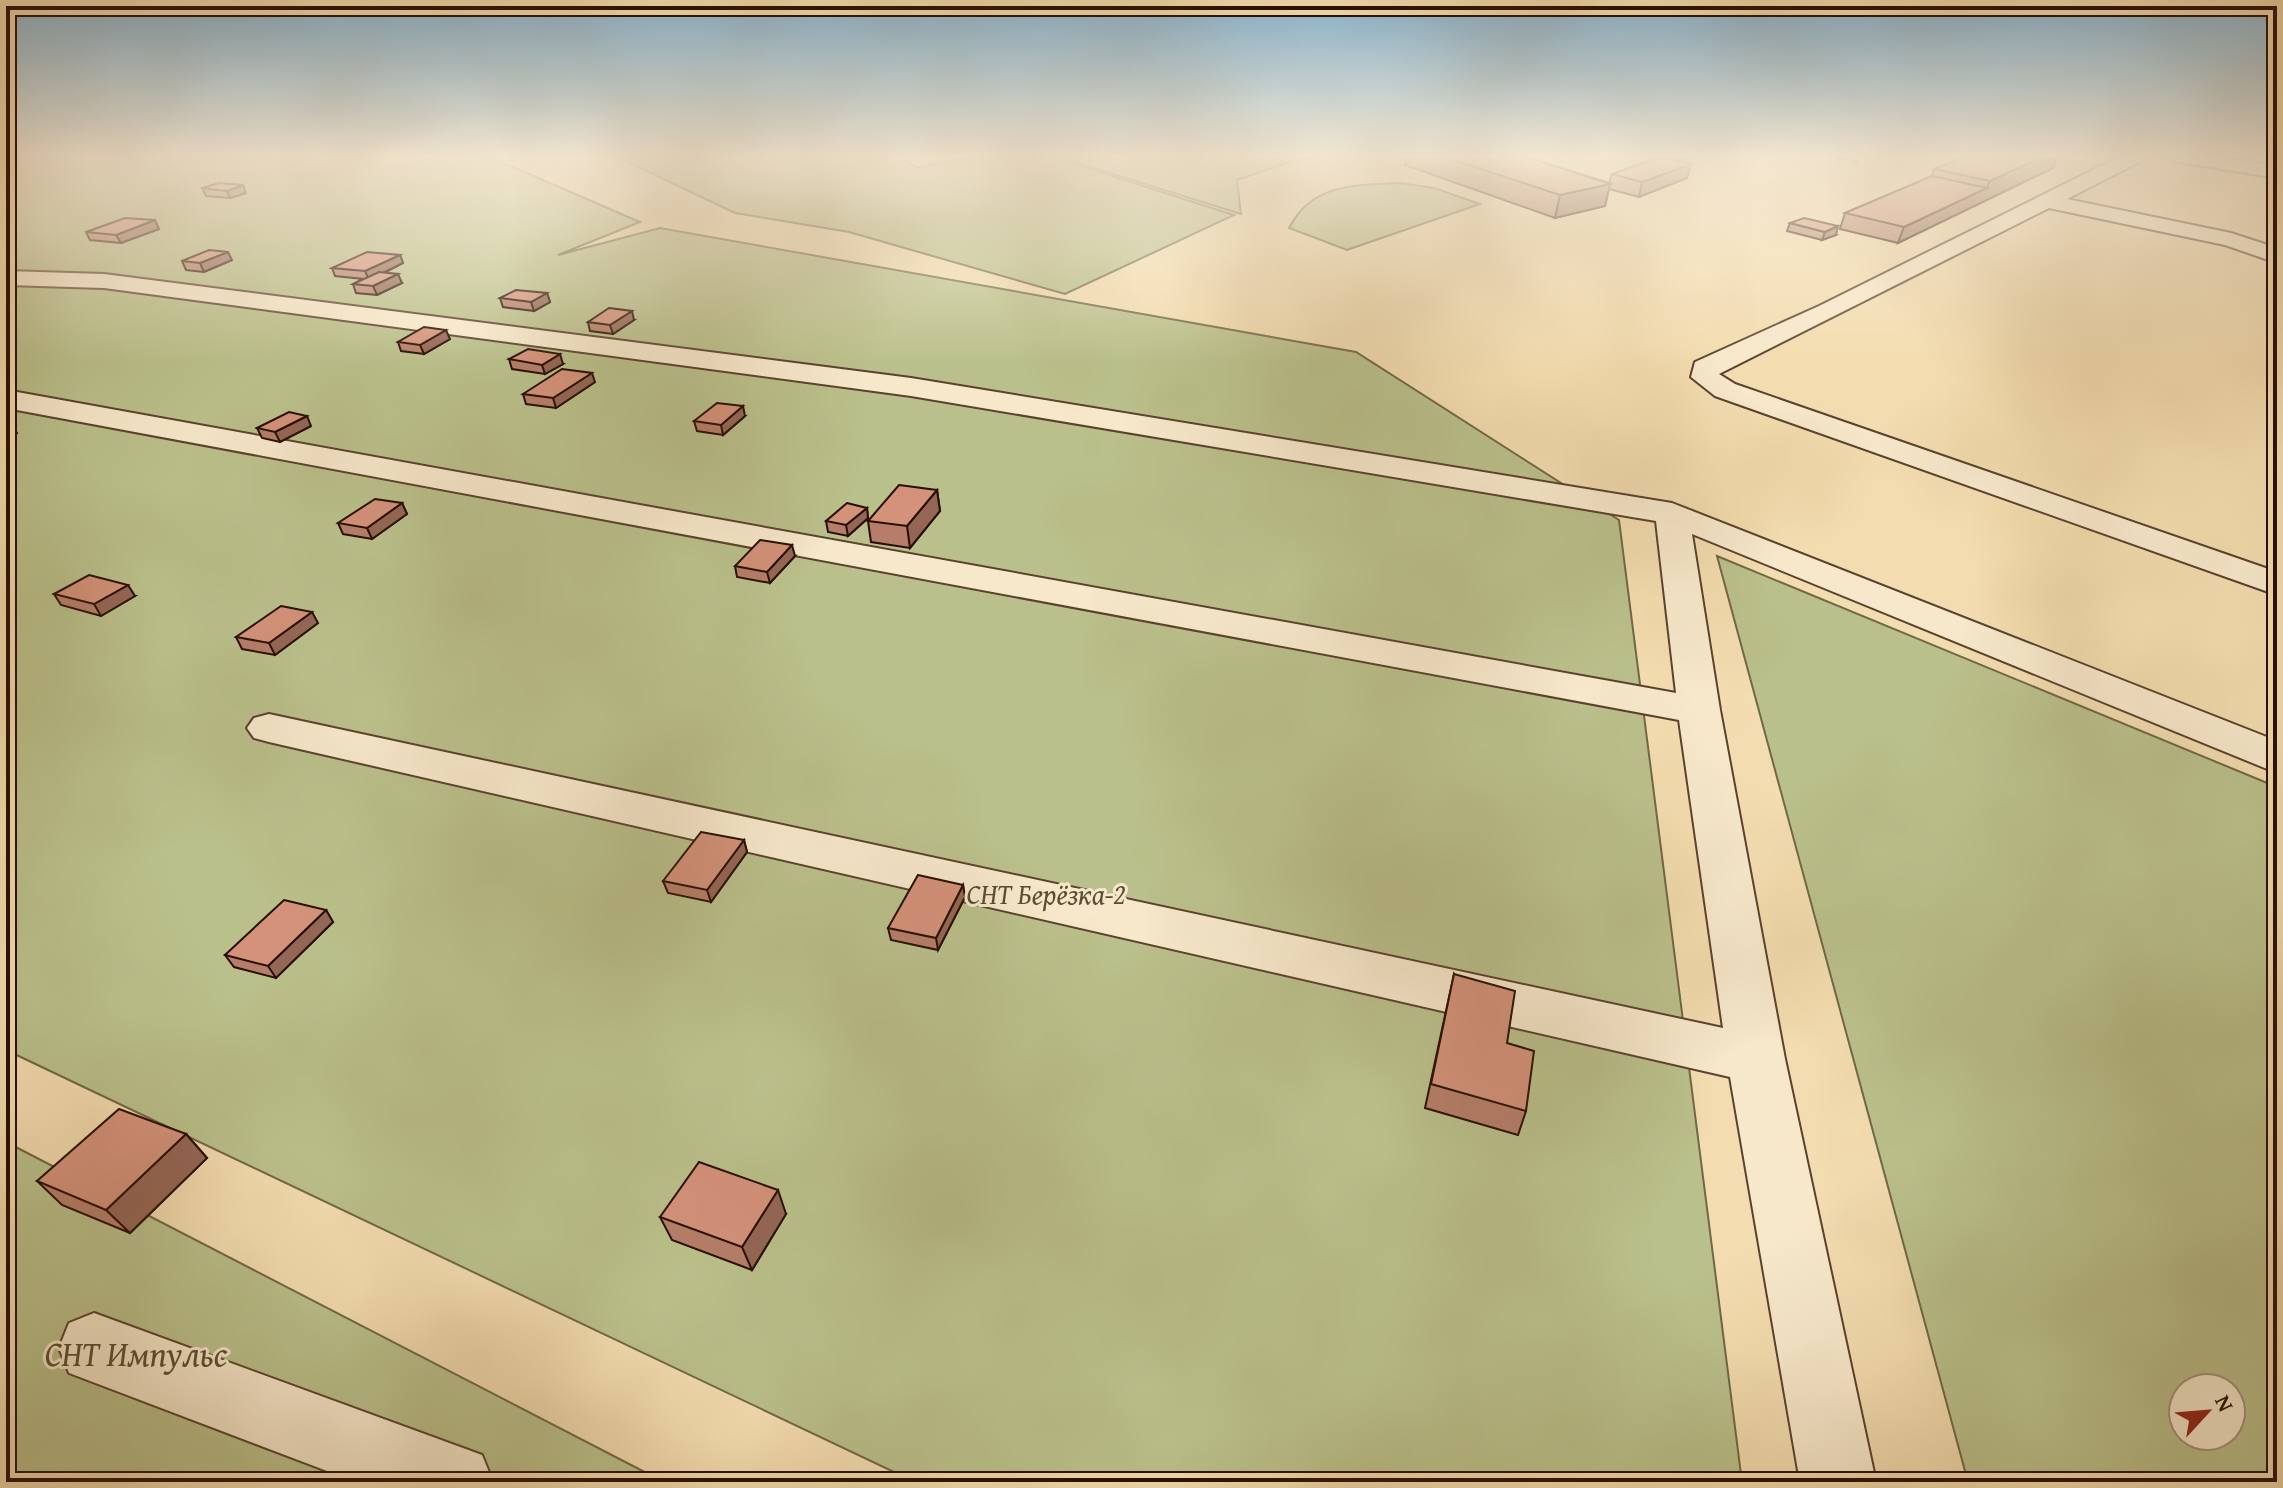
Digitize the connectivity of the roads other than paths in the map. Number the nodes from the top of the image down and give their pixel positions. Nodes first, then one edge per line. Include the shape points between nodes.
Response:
1 (2001, 224) edge
2 (2158, 224) edge
3 (2277, 256) edge
4 (6, 278) edge
5 (6, 399) edge
6 (1672, 513) junction
7 (2277, 584) edge
8 (1699, 710) junction
9 (269, 728) dead end
10 (2277, 758) edge
11 (1756, 1059) junction
12 (94, 1348) dead end
13 (455, 1482) edge
14 (1838, 1482) edge

1 - 7 lane via 1705,368 1705,377 1725,390
2 - 3 lane
4 - 6 lane via 104,281 911,387
5 - 8 lane
6 - 8 lane
6 - 10 lane
8 - 11 lane
9 - 11 lane
11 - 14 lane
12 - 13 lane

